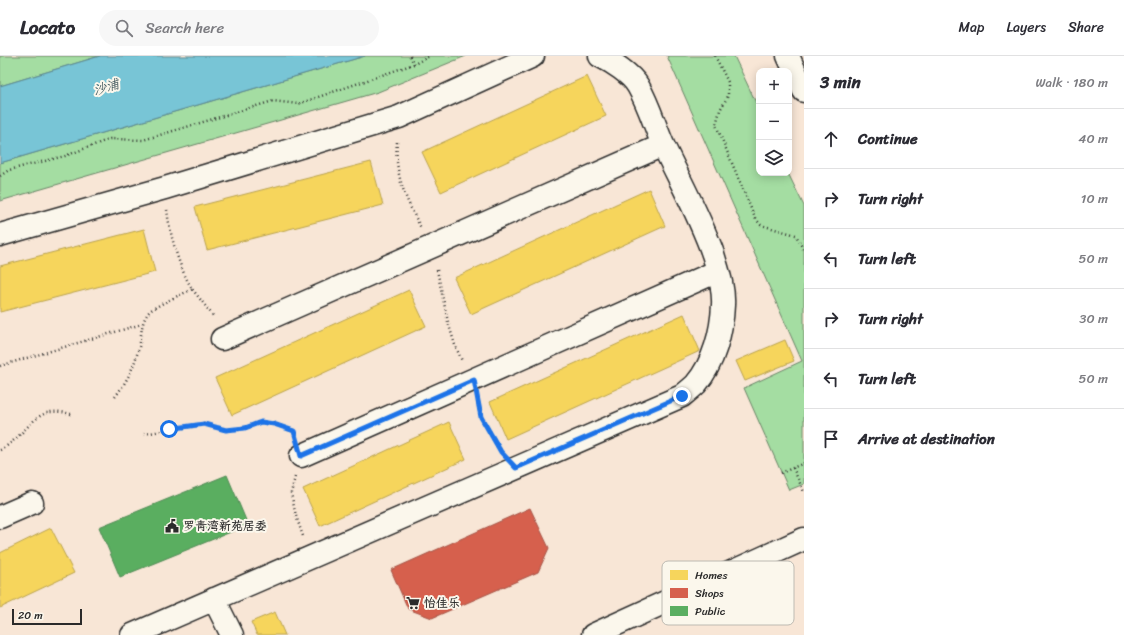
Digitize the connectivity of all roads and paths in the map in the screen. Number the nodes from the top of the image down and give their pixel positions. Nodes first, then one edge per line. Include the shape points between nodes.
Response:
1 (410, 56) edge
2 (430, 56) edge
3 (533, 56) edge
4 (600, 56) edge
5 (715, 56) edge
6 (788, 56) edge
7 (414, 64) junction
8 (804, 91) edge
9 (399, 117) junction
10 (663, 146) junction
11 (0, 176) edge
12 (165, 188) junction
13 (0, 235) edge
14 (431, 248) junction
15 (804, 251) edge
16 (718, 271) junction
17 (192, 289) junction
18 (142, 324) junction
19 (226, 338) joint
20 (0, 366) edge
21 (474, 380) junction
22 (115, 397) dead end
23 (74, 415) dead end
24 (144, 434) dead end
25 (0, 450) edge
26 (301, 456) junction
27 (804, 463) edge
28 (516, 468) junction
29 (793, 468) junction
30 (781, 473) dead end
31 (804, 492) edge
32 (32, 502) dead end
33 (0, 517) edge
34 (804, 539) edge
35 (311, 557) junction
36 (756, 561) edge
37 (214, 599) junction
38 (662, 604) edge
39 (132, 635) edge
40 (232, 635) edge
41 (593, 635) edge

1 - 7 path
2 - 7 path
3 - 9 street
4 - 10 street via 623,70 637,85
5 - 15 path via 728,82 728,96 720,110 716,125 755,218 761,225 796,235
6 - 8 street
7 - 11 path via 298,104 273,101 143,140 110,139 65,156 9,170
9 - 12 street
9 - 14 path via 396,152 399,178 409,205
10 - 14 street
10 - 16 street via 705,232
12 - 13 street
12 - 17 path via 168,223 178,258
14 - 19 street
14 - 21 path via 455,344
16 - 21 street
16 - 28 street via 722,283 723,304 716,346 707,368 696,384 682,396
17 - 18 path via 150,311
17 - 19 path
18 - 20 path
18 - 22 path via 139,346 127,382
21 - 26 street
21 - 28 path via 481,417 501,452
23 - 25 path via 50,411 34,419 21,434
24 - 26 path via 204,424 226,430 245,428 261,422 294,431
26 - 35 path via 291,493 296,516
27 - 29 path
28 - 35 street
29 - 30 path
29 - 31 path
32 - 33 street
34 - 36 street
35 - 37 street
37 - 39 street
37 - 40 street
38 - 41 street

